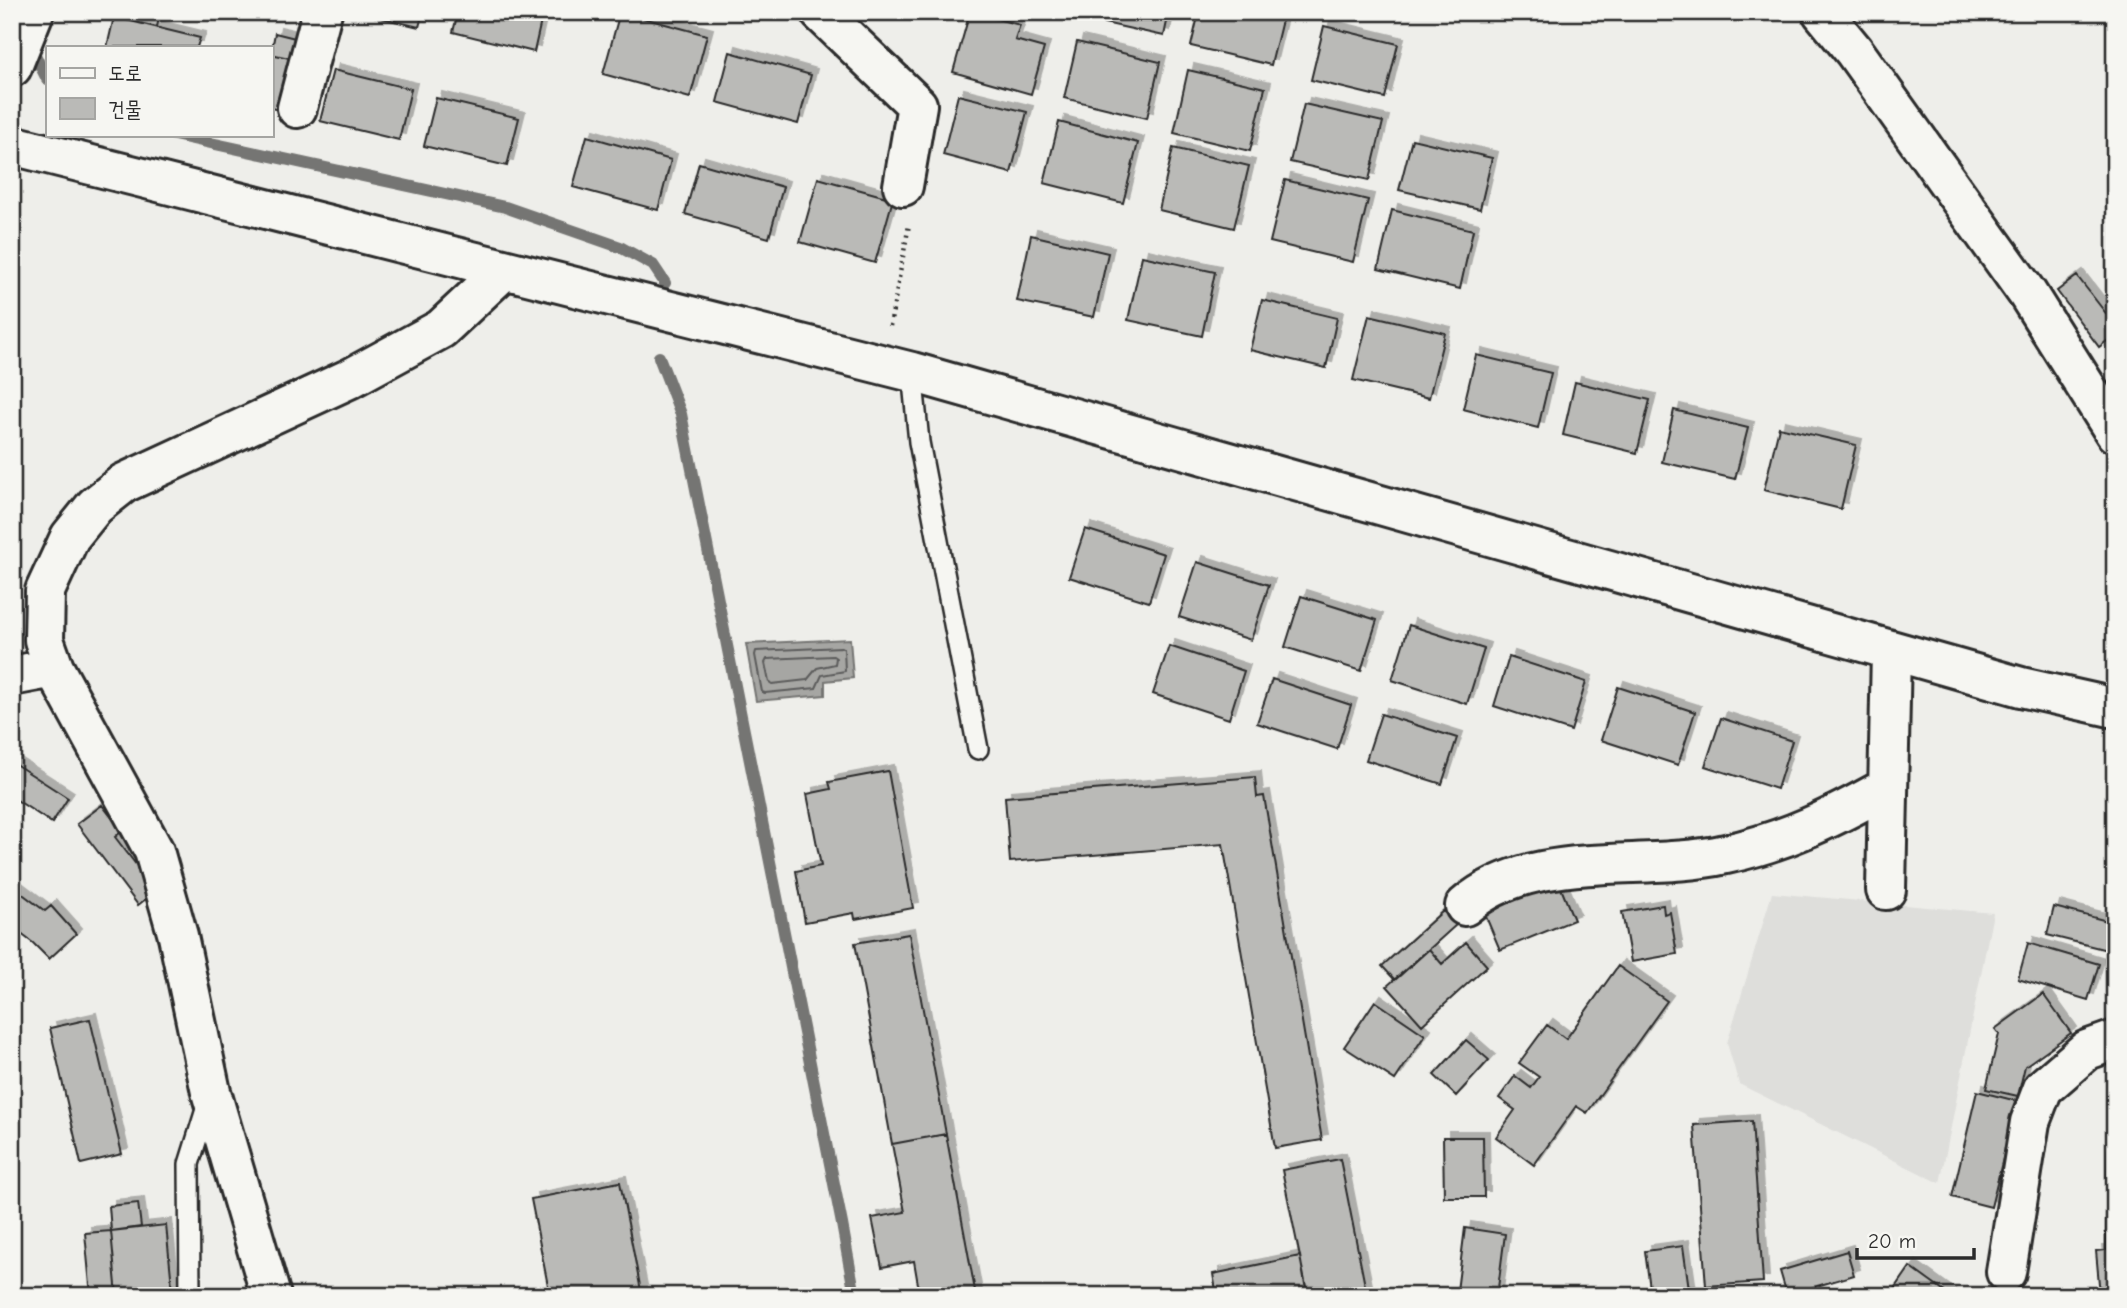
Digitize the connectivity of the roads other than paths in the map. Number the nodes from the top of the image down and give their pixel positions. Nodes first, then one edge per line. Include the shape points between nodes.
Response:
1 (34, 12) edge
2 (322, 12) edge
3 (820, 12) edge
4 (1822, 12) edge
5 (12, 67) edge
6 (297, 108) dead end
7 (12, 145) edge
8 (903, 186) road end
9 (504, 270) junction
10 (897, 369) junction
11 (2115, 433) edge
12 (1891, 651) junction
13 (54, 668) junction
14 (12, 676) edge
15 (2115, 708) edge
16 (978, 749) dead end
17 (1888, 787) junction
18 (1886, 890) dead end
19 (1465, 906) dead end
20 (2115, 1040) edge
21 (211, 1092) junction
22 (2006, 1272) dead end
23 (190, 1296) edge
24 (271, 1296) edge

1 - 5 street
2 - 6 street
3 - 8 street via 917,105
4 - 11 street via 2027,293
7 - 9 street
9 - 10 street
9 - 13 street via 441,329 351,378 124,483 95,506 70,537 45,591 44,640
10 - 12 street
10 - 16 lane via 919,442
12 - 15 street
12 - 17 street
13 - 14 street
13 - 21 street via 154,851 178,936
17 - 18 street
17 - 19 street via 1825,822 1774,841 1724,855 1658,864 1559,868 1529,874 1482,891
20 - 22 street via 2087,1050 2043,1088 2030,1122
21 - 23 lane via 189,1164
21 - 24 street

